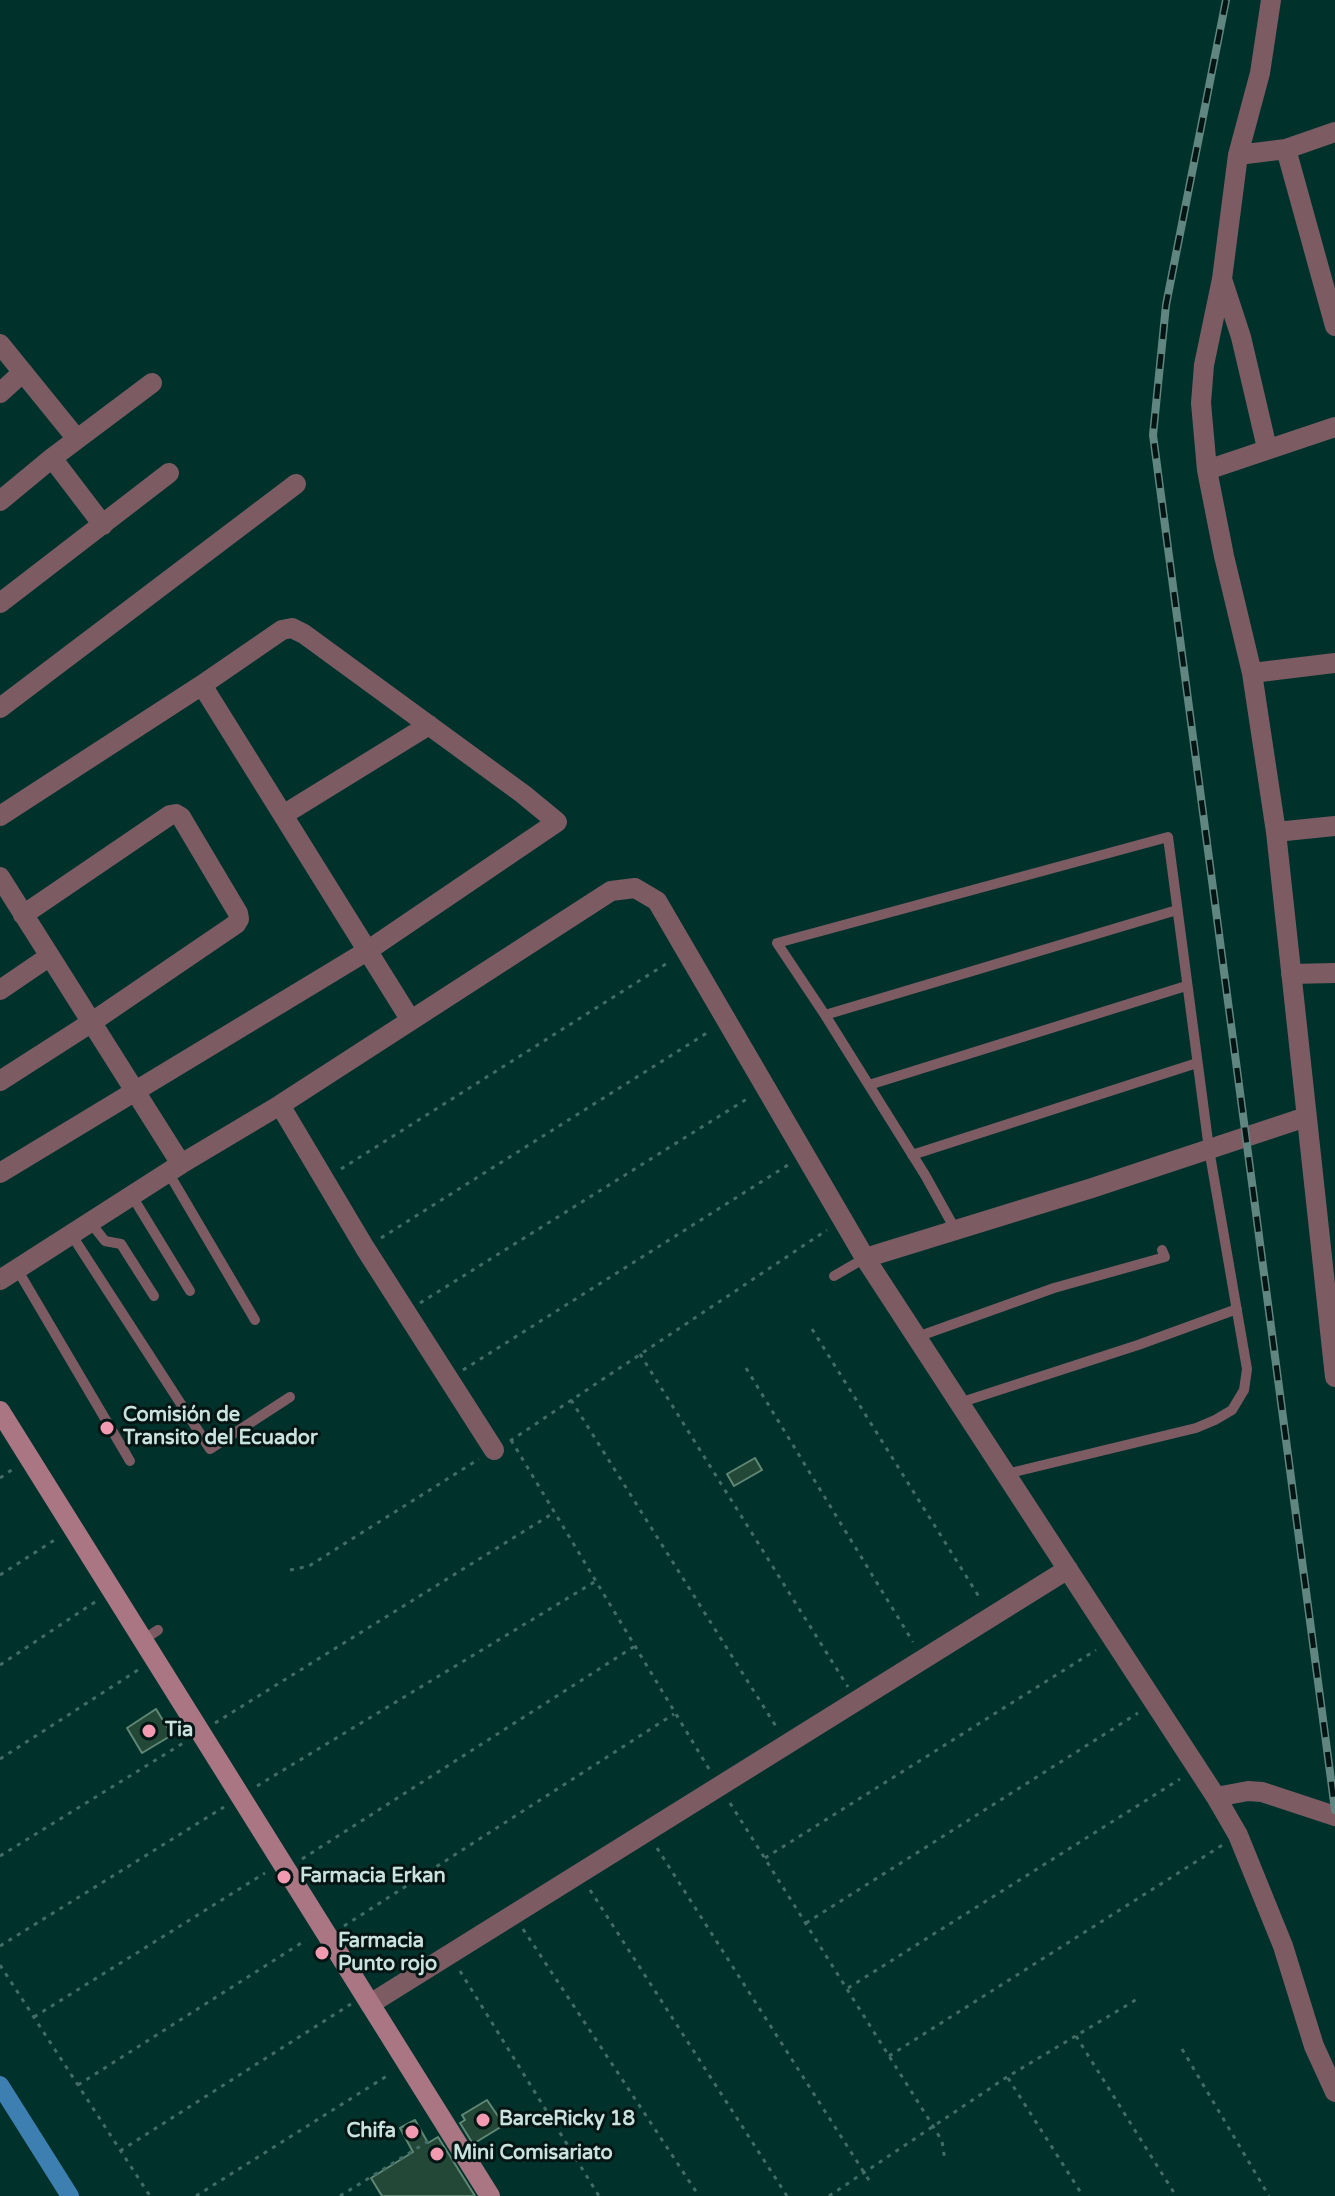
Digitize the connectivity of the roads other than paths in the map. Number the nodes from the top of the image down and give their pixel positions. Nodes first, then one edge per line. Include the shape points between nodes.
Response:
1 (1271, 0) edge
2 (1335, 132) edge
3 (1286, 149) junction
4 (1238, 155) junction
5 (1222, 279) junction
6 (1335, 326) edge
7 (0, 344) edge
8 (23, 372) junction
9 (152, 383) dead end
10 (0, 393) edge
11 (1335, 427) edge
12 (77, 439) junction
13 (1267, 448) junction
14 (52, 458) junction
15 (1207, 470) junction
16 (169, 473) dead end
17 (296, 484) dead end
18 (0, 501) edge
19 (103, 525) junction
20 (0, 603) edge
21 (1335, 663) edge
22 (1252, 673) junction
23 (202, 685) junction
24 (0, 708) edge
25 (429, 725) junction
26 (283, 815) junction
27 (0, 816) edge
28 (1335, 826) edge
29 (1276, 832) junction
30 (3, 888) edge
31 (1177, 910) junction
32 (23, 915) junction
33 (367, 951) junction
34 (50, 956) junction
35 (1335, 973) edge
36 (1291, 974) junction
37 (1186, 986) junction
38 (0, 990) edge
39 (825, 1015) junction
40 (410, 1019) junction
41 (92, 1022) junction
42 (1197, 1063) junction
43 (0, 1081) edge
44 (869, 1085) junction
45 (134, 1090) junction
46 (280, 1105) junction
47 (1306, 1117) junction
48 (1209, 1149) junction
49 (912, 1155) junction
50 (175, 1168) junction
51 (0, 1173) edge
52 (132, 1196) junction
53 (90, 1222) junction
54 (955, 1229) junction
55 (71, 1234) junction
56 (1162, 1250) dead end
57 (865, 1258) junction
58 (8, 1274) edge
59 (834, 1276) dead end
60 (190, 1291) dead end
61 (154, 1296) dead end
62 (1237, 1309) junction
63 (255, 1320) dead end
64 (1332, 1327) edge
65 (917, 1337) junction
66 (1335, 1377) edge
67 (290, 1397) dead end
68 (959, 1403) junction
69 (0, 1411) edge
70 (502, 1445) road end
71 (130, 1461) dead end
72 (1006, 1474) junction
73 (1068, 1569) junction
74 (1216, 1797) junction
75 (1335, 1816) edge
76 (367, 2000) junction
77 (1335, 2092) edge
78 (490, 2196) edge

1 - 4 street via 1260,73
2 - 3 street
3 - 4 street
3 - 6 street
4 - 5 street
5 - 13 street
5 - 15 street via 1201,403
7 - 8 street
8 - 10 street
8 - 12 street
9 - 12 street
11 - 13 street
12 - 14 street
13 - 15 street
14 - 18 street
14 - 19 street
15 - 22 street
16 - 19 street
17 - 24 street
19 - 20 street
21 - 22 street
22 - 29 street
23 - 25 street via 292,628
23 - 26 street
23 - 27 street
25 - 26 street
25 - 33 street via 557,822
26 - 33 street
28 - 29 street
29 - 36 street
30 - 32 street
31 - 37 lane
31 - 39 lane
31 - 39 lane via 1168,837 777,943
32 - 34 street
32 - 41 street via 170,815 181,817 239,919
33 - 40 street
33 - 45 street
34 - 38 street
34 - 41 street
35 - 36 street
36 - 47 street
37 - 42 lane
37 - 44 lane
39 - 44 lane
40 - 46 street
40 - 57 street via 611,891 635,888 657,901
41 - 43 street
41 - 45 street
42 - 48 lane
42 - 49 lane
44 - 49 lane
45 - 50 street
45 - 51 street
46 - 50 street
46 - 70 street via 449,1378
47 - 48 street
47 - 64 street
48 - 54 street
48 - 62 lane
49 - 54 lane
50 - 52 street
50 - 63 lane
52 - 53 street
52 - 60 lane
53 - 55 street
53 - 61 lane via 105,1241 121,1244
54 - 57 street
55 - 58 street
55 - 67 lane via 210,1449
56 - 65 lane via 1165,1257 1054,1288
57 - 59 lane
57 - 65 street
58 - 71 lane
62 - 68 lane
62 - 72 lane via 1247,1369 1244,1390 1232,1410 1196,1428
64 - 66 street
65 - 68 street
68 - 72 street
69 - 76 street via 112,1591 150,1635 154,1659
72 - 73 street
73 - 74 street
73 - 76 street via 514,1915
74 - 75 street via 1262,1792
74 - 77 street via 1238,1835
76 - 78 street

